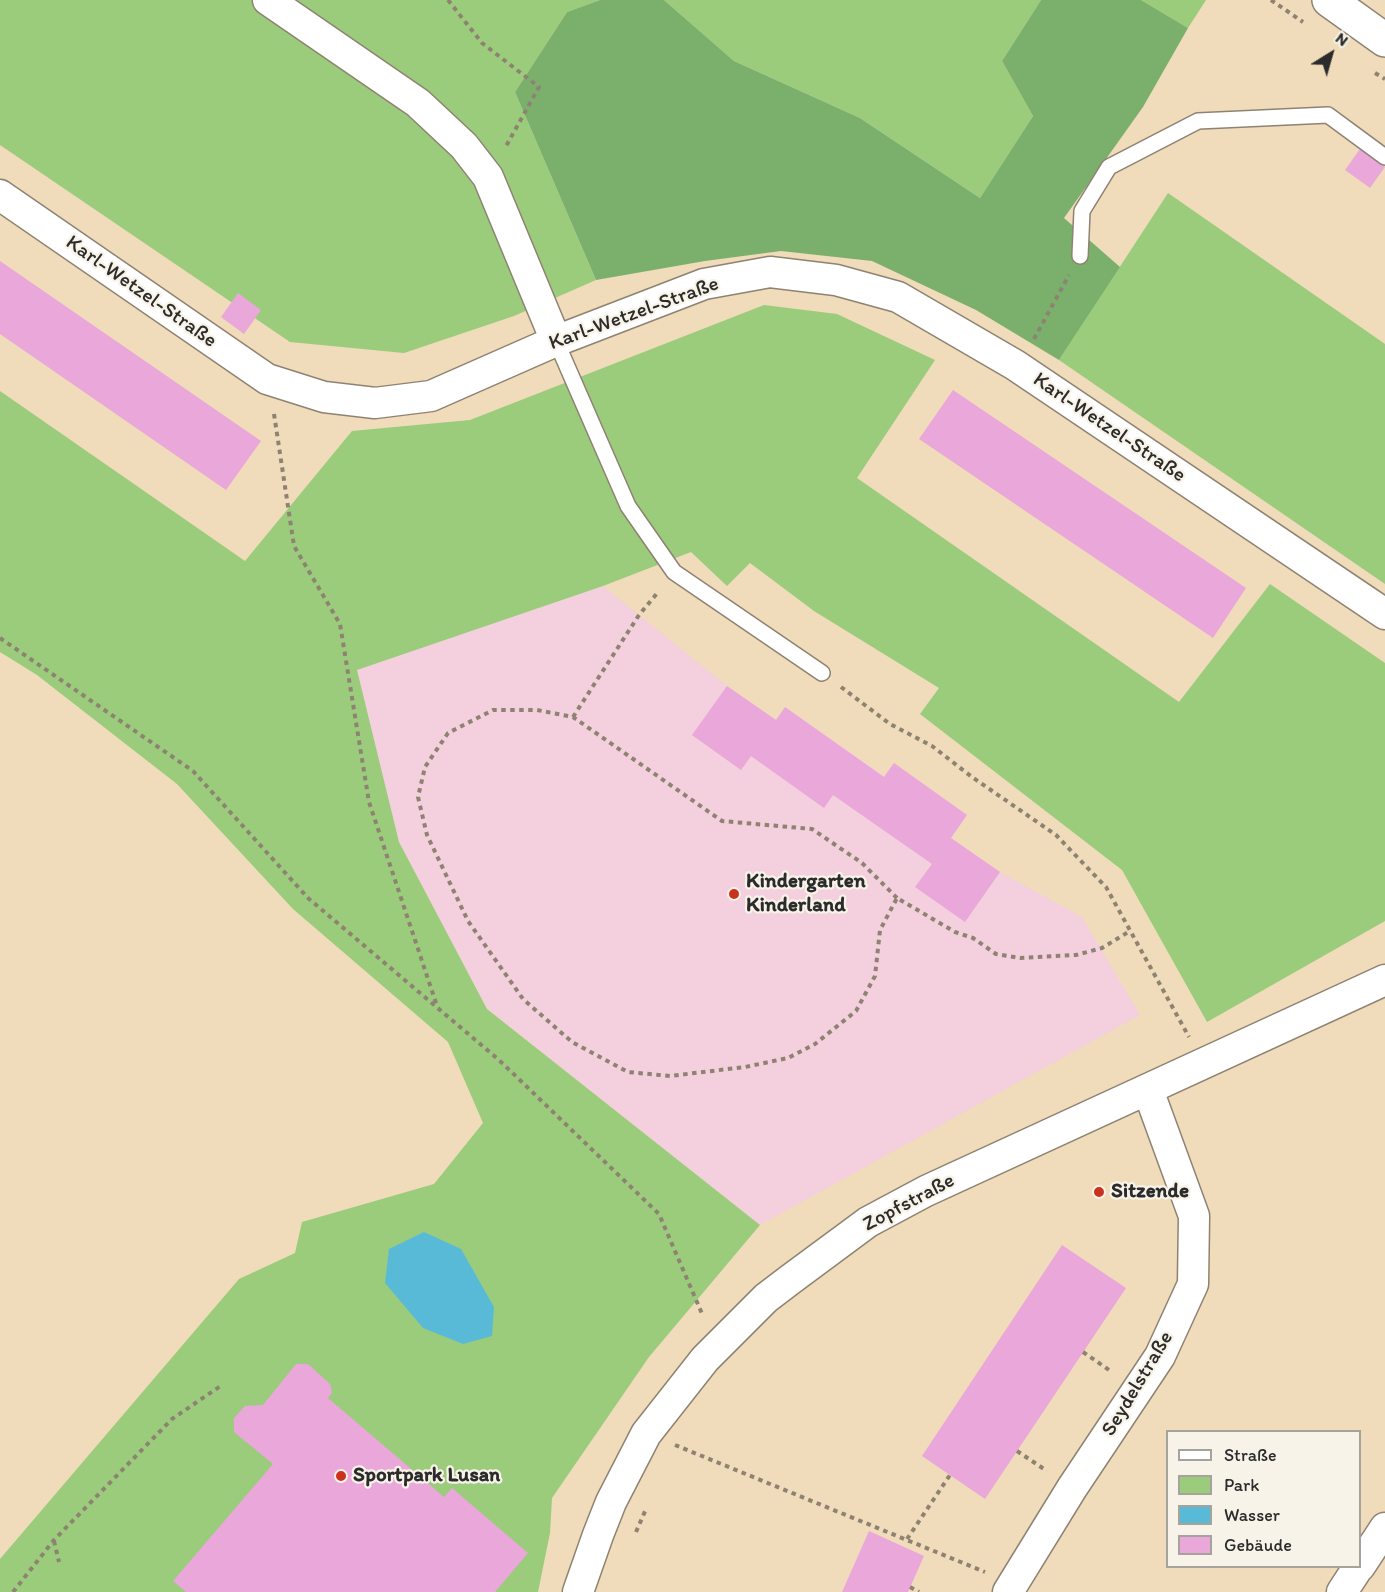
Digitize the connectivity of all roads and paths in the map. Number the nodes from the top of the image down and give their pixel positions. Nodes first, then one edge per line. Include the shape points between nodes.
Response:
1 (268, 0) edge
2 (448, 0) edge
3 (1329, 0) edge
4 (1385, 40) edge
5 (517, 127) dead end
6 (1385, 157) edge
7 (0, 195) edge
8 (1080, 256) joint
9 (556, 341) junction
10 (1029, 347) dead end
11 (267, 379) junction
12 (674, 572) junction
13 (1385, 614) edge
14 (0, 638) edge
15 (822, 673) joint
16 (573, 717) junction
17 (897, 898) junction
18 (1130, 931) junction
19 (1385, 980) edge
20 (437, 1007) junction
21 (1204, 1064) junction
22 (1148, 1090) junction
23 (724, 1340) junction
24 (1083, 1352) dead end
25 (1105, 1368) dead end
26 (222, 1385) dead end
27 (646, 1434) junction
28 (1017, 1451) dead end
29 (1038, 1465) dead end
30 (950, 1475) dead end
31 (647, 1507) dead end
32 (1385, 1528) edge
33 (634, 1539) dead end
34 (907, 1539) junction
35 (54, 1540) junction
36 (59, 1562) dead end
37 (1361, 1563) edge
38 (1358, 1568) edge
39 (910, 1587) dead end
40 (1011, 1588) edge
41 (13, 1592) edge
42 (579, 1592) edge
43 (918, 1592) edge
44 (1342, 1592) edge

1 - 9 street via 418,103 464,146 488,177
2 - 5 path via 482,43 539,87
3 - 4 street
6 - 8 lane via 1328,116 1198,121 1109,167 1082,211
7 - 11 street, Karl-Wetzel-Straße
8 - 10 path
9 - 11 street, Karl-Wetzel-Straße via 431,396 375,403 324,397
9 - 12 lane via 628,506
9 - 13 street, Karl-Wetzel-Straße via 704,284 770,272 836,280 898,297 1015,365
11 - 20 path via 294,546 340,624 369,802
12 - 15 lane
12 - 16 path via 639,615
14 - 20 path via 193,771 308,898
15 - 18 path via 890,724 932,746 1056,835 1106,887
16 - 17 path via 722,821 812,829 862,863
16 - 17 path via 537,710 493,710 448,733 425,767 418,797 427,835 468,921 523,999 572,1042 628,1072 670,1076 788,1058 815,1044 856,1011 875,976 880,930
17 - 18 path via 955,932 974,938 996,954 1020,958 1076,956 1102,948
18 - 21 path
19 - 21 street, Zopfstraße
20 - 23 path via 499,1060 659,1214 700,1312
21 - 22 street, Zopfstraße
22 - 23 street, Zopfstraße via 926,1191 868,1222 766,1298
22 - 40 street, Seydelstraße via 1194,1216 1193,1284 1160,1356
23 - 27 street, Zopfstraße
24 - 25 path
26 - 35 path via 172,1419
27 - 34 path
27 - 42 street, Zopfstraße via 597,1535
28 - 29 path
30 - 34 path
31 - 33 path
32 - 37 street
34 - 40 path
35 - 36 path
35 - 41 path
38 - 44 street
39 - 43 path

